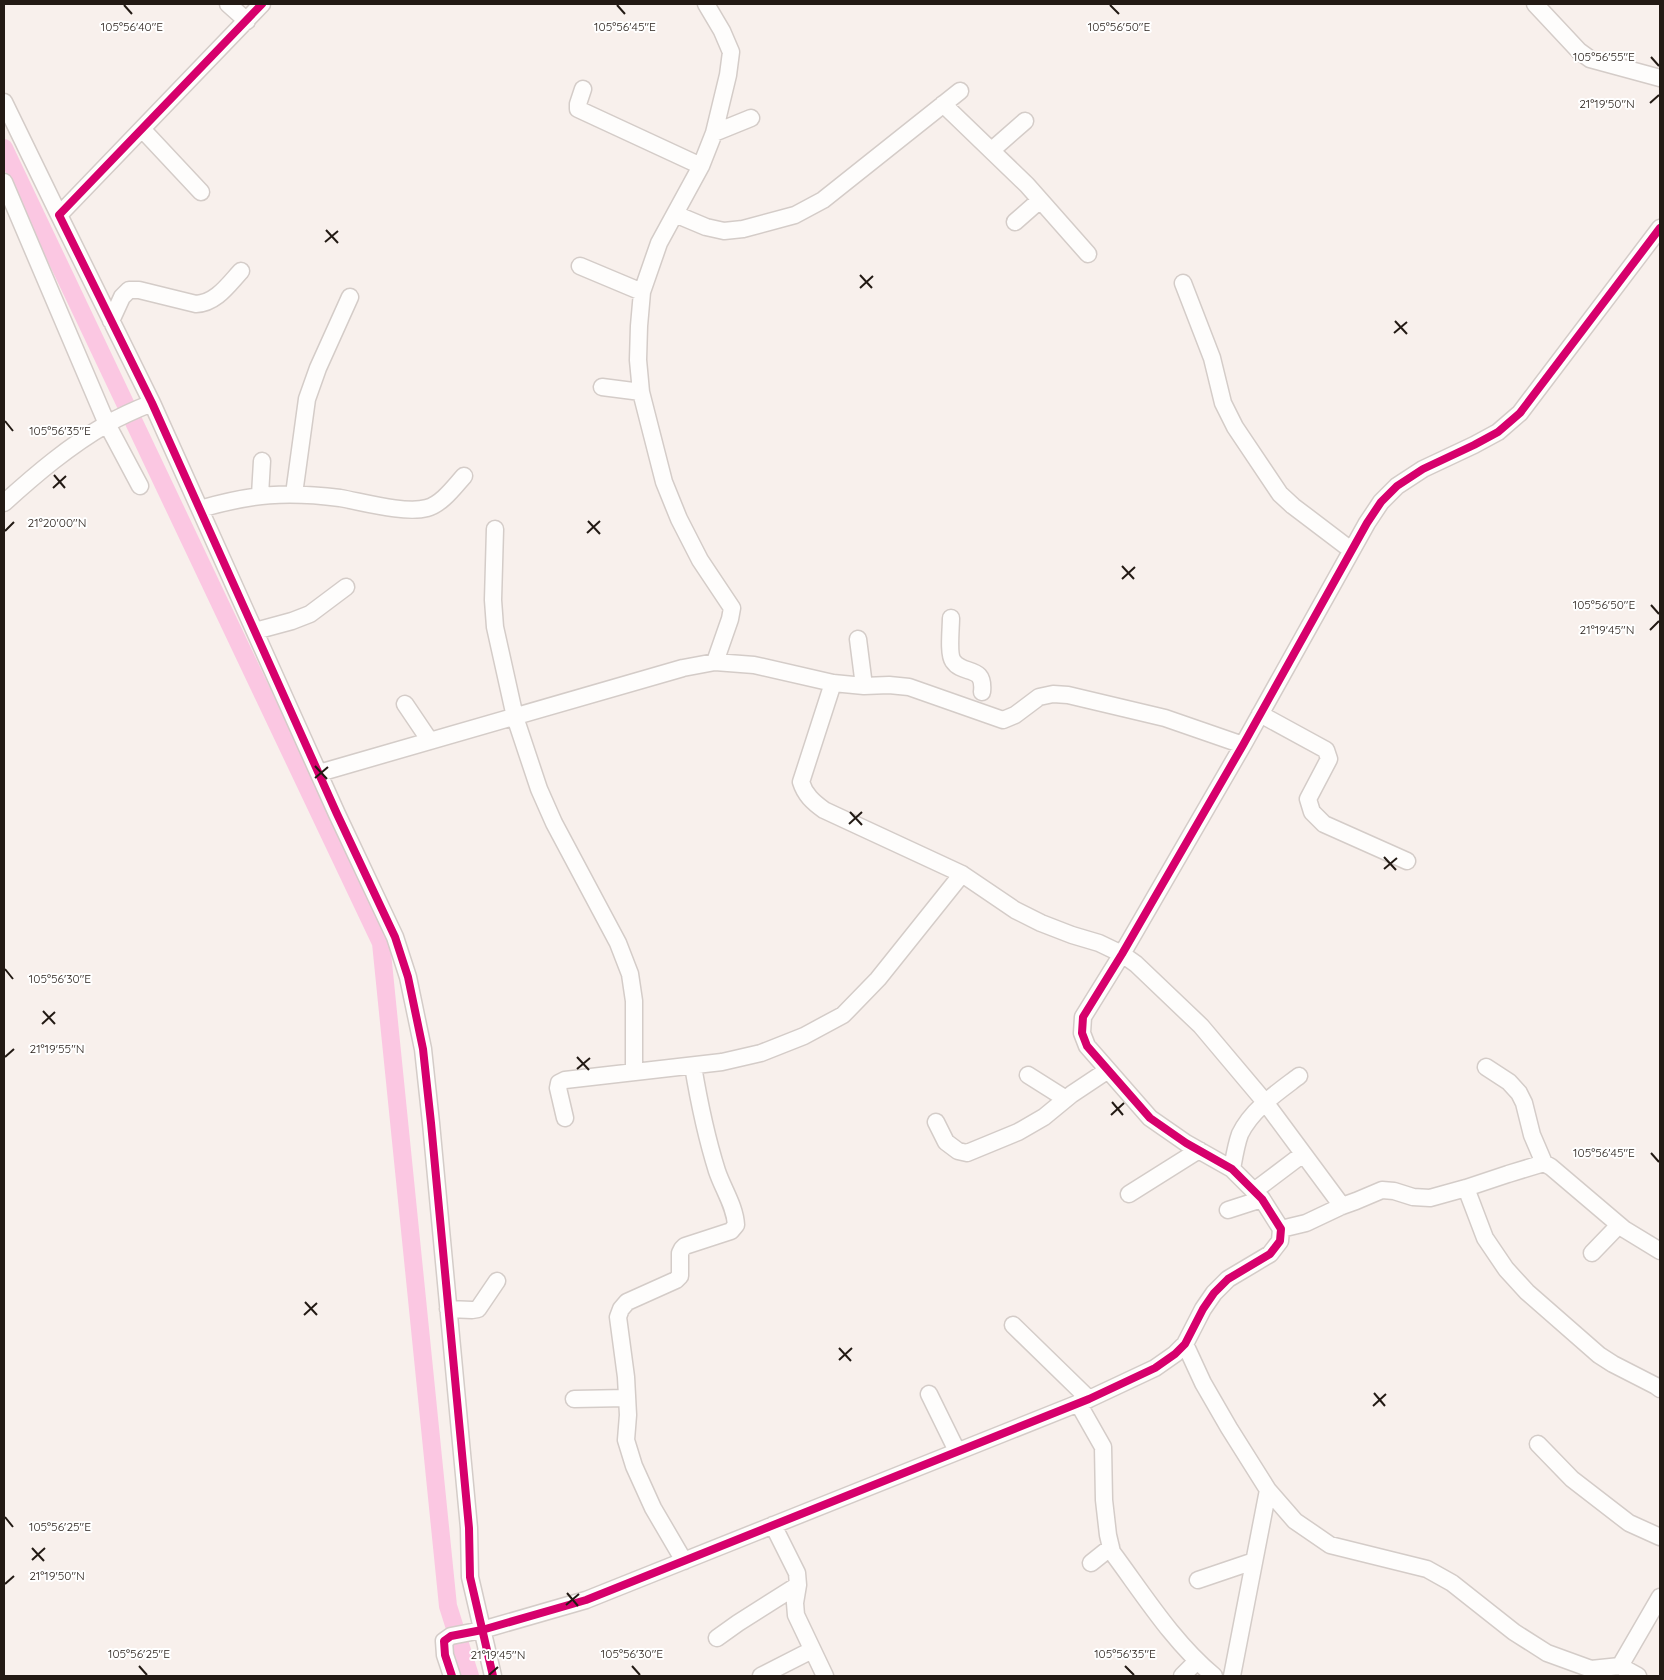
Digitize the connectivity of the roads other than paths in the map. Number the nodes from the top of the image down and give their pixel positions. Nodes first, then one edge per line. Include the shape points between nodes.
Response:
1 (228, 4) edge
2 (262, 4) edge
3 (706, 4) edge
4 (1535, 4) edge
5 (247, 21) junction
6 (1660, 78) edge
7 (583, 89) dead end
8 (960, 91) dead end
9 (4, 102) edge
10 (944, 104) junction
11 (751, 118) dead end
12 (1025, 121) dead end
13 (142, 130) junction
14 (714, 132) junction
15 (992, 150) junction
16 (701, 166) junction
17 (4, 182) edge
18 (201, 192) dead end
19 (1040, 200) junction
20 (675, 214) junction
21 (58, 215) junction
22 (1015, 222) dead end
23 (1660, 228) edge
24 (1088, 254) dead end
25 (580, 266) dead end
26 (241, 271) dead end
27 (1182, 283) dead end
28 (642, 292) junction
29 (350, 297) dead end
30 (111, 321) junction
31 (602, 387) dead end
32 (641, 392) junction
33 (147, 405) junction
34 (113, 421) junction
35 (262, 461) dead end
36 (464, 476) dead end
37 (140, 486) dead end
38 (294, 494) junction
39 (260, 495) junction
40 (4, 503) edge
41 (200, 509) junction
42 (495, 529) dead end
43 (1351, 550) junction
44 (346, 587) dead end
45 (951, 618) dead end
46 (256, 632) junction
47 (858, 639) dead end
48 (715, 662) junction
49 (833, 683) junction
50 (864, 686) junction
51 (980, 702) junction
52 (404, 704) dead end
53 (1260, 714) junction
54 (516, 717) junction
55 (430, 742) junction
56 (1243, 745) junction
57 (319, 773) junction
58 (1407, 861) dead end
59 (962, 874) junction
60 (1122, 954) junction
61 (693, 1066) junction
62 (1486, 1067) dead end
63 (1108, 1070) junction
64 (634, 1072) junction
65 (1028, 1075) dead end
66 (1299, 1076) dead end
67 (1066, 1099) junction
68 (1265, 1102) junction
69 (565, 1118) dead end
70 (936, 1122) dead end
71 (1199, 1150) junction
72 (1303, 1154) junction
73 (1544, 1163) junction
74 (1232, 1169) junction
75 (1466, 1188) junction
76 (1129, 1194) dead end
77 (1258, 1195) junction
78 (1342, 1206) junction
79 (1228, 1210) dead end
80 (1619, 1225) junction
81 (1282, 1229) junction
82 (1660, 1252) edge
83 (1592, 1253) dead end
84 (497, 1281) dead end
85 (448, 1309) junction
86 (1013, 1324) dead end
87 (1185, 1344) junction
88 (1660, 1389) edge
89 (929, 1394) dead end
90 (574, 1398) dead end
91 (627, 1398) junction
92 (1084, 1401) junction
93 (1538, 1444) dead end
94 (957, 1452) junction
95 (1268, 1490) junction
96 (773, 1525) junction
97 (1660, 1537) edge
98 (1111, 1547) junction
99 (684, 1561) junction
100 (1254, 1561) junction
101 (1092, 1563) dead end
102 (1198, 1580) dead end
103 (798, 1585) junction
104 (1660, 1597) edge
105 (476, 1632) junction
106 (717, 1638) dead end
107 (812, 1650) junction
108 (1197, 1661) junction
109 (1620, 1666) junction
110 (452, 1676) edge
111 (493, 1676) edge
112 (761, 1676) edge
113 (825, 1676) edge
114 (1182, 1676) edge
115 (1214, 1676) edge
116 (1232, 1676) edge
117 (1638, 1676) edge

1 - 5 street
2 - 5 street
3 - 14 street via 731,52
4 - 6 street via 1590,59
5 - 13 street
7 - 16 street via 578,109
8 - 10 street
9 - 21 street
10 - 15 street
10 - 20 street via 823,200 795,215 724,231
11 - 14 street
12 - 15 street
13 - 18 street
13 - 21 street
14 - 16 street
15 - 19 street
16 - 20 street
17 - 34 street
19 - 22 street
19 - 24 street
20 - 28 street via 659,244
21 - 30 street
23 - 43 street via 1520,413 1498,432 1423,469 1397,486 1382,502
25 - 28 street
26 - 30 street via 217,297 205,304 128,290
27 - 43 street via 1212,358 1223,403 1235,428 1280,494
28 - 32 street via 638,360
29 - 38 street via 307,399
30 - 33 street
31 - 32 street
32 - 48 street via 664,482 679,519 700,560 732,608
33 - 34 street
33 - 41 street
34 - 37 street
34 - 40 street via 40,471
35 - 39 street
36 - 38 street via 444,498 427,508 408,509
38 - 39 street
39 - 41 street
41 - 46 street
42 - 54 street via 494,627
43 - 53 street
44 - 46 street via 310,614
45 - 51 street via 953,661 980,677 983,684
46 - 57 street
47 - 50 street
48 - 49 street via 754,665
48 - 54 street
49 - 50 street
49 - 59 street via 801,782 804,792 824,810
50 - 51 street via 889,685
51 - 56 street via 1003,720 1039,697 1068,695 1148,714
52 - 55 street
53 - 56 street
53 - 58 street via 1326,750 1329,759 1308,799 1312,812 1324,824
54 - 55 street
54 - 64 street via 539,789 554,823 618,943 630,974 634,1001
55 - 57 street
56 - 60 street
57 - 85 street via 396,936 408,977 423,1049
59 - 60 street via 1015,910
59 - 61 street via 878,979 843,1015 804,1036 761,1053
60 - 63 street via 1083,1017 1082,1033 1087,1046
60 - 68 street via 1201,1026
61 - 64 street
61 - 91 street via 708,1141 736,1215 736,1225 730,1231 685,1246 680,1254 680,1276 676,1280 627,1302 620,1309 618,1317
62 - 73 street via 1510,1082 1519,1093
63 - 67 street
63 - 71 street via 1150,1118
64 - 69 street via 560,1083 558,1088
65 - 67 street
66 - 68 street
67 - 70 street via 1018,1132 967,1153 946,1142
68 - 72 street
68 - 74 street via 1240,1135
71 - 74 street
71 - 76 street
72 - 77 street
72 - 78 street
73 - 75 street
73 - 80 street
74 - 77 street
75 - 78 street via 1430,1198 1382,1190
75 - 88 street via 1485,1238 1527,1292 1599,1355
77 - 79 street
77 - 81 street
78 - 81 street via 1306,1223
80 - 82 street
80 - 83 street
81 - 87 street via 1280,1240 1270,1254 1228,1279 1214,1293
84 - 85 street via 478,1309
85 - 105 street
86 - 92 street
87 - 92 street via 1155,1368
87 - 95 street via 1203,1383
89 - 94 street
90 - 91 street
91 - 99 street via 626,1440 634,1466 653,1508
92 - 94 street
92 - 98 street via 1103,1447 1104,1500
93 - 97 street via 1572,1479 1629,1523
94 - 96 street
95 - 100 street
95 - 109 street via 1295,1521 1330,1545 1427,1569 1452,1583 1514,1632 1547,1653 1591,1669
96 - 99 street
96 - 103 street via 797,1573
98 - 101 street
98 - 108 street via 1177,1639
99 - 105 street via 586,1600
100 - 102 street
100 - 116 street
103 - 106 street
103 - 107 street via 796,1615
104 - 109 street
105 - 110 street via 451,1636 444,1641
105 - 111 street
107 - 112 street
107 - 113 street
108 - 114 street
108 - 115 street
109 - 117 street

